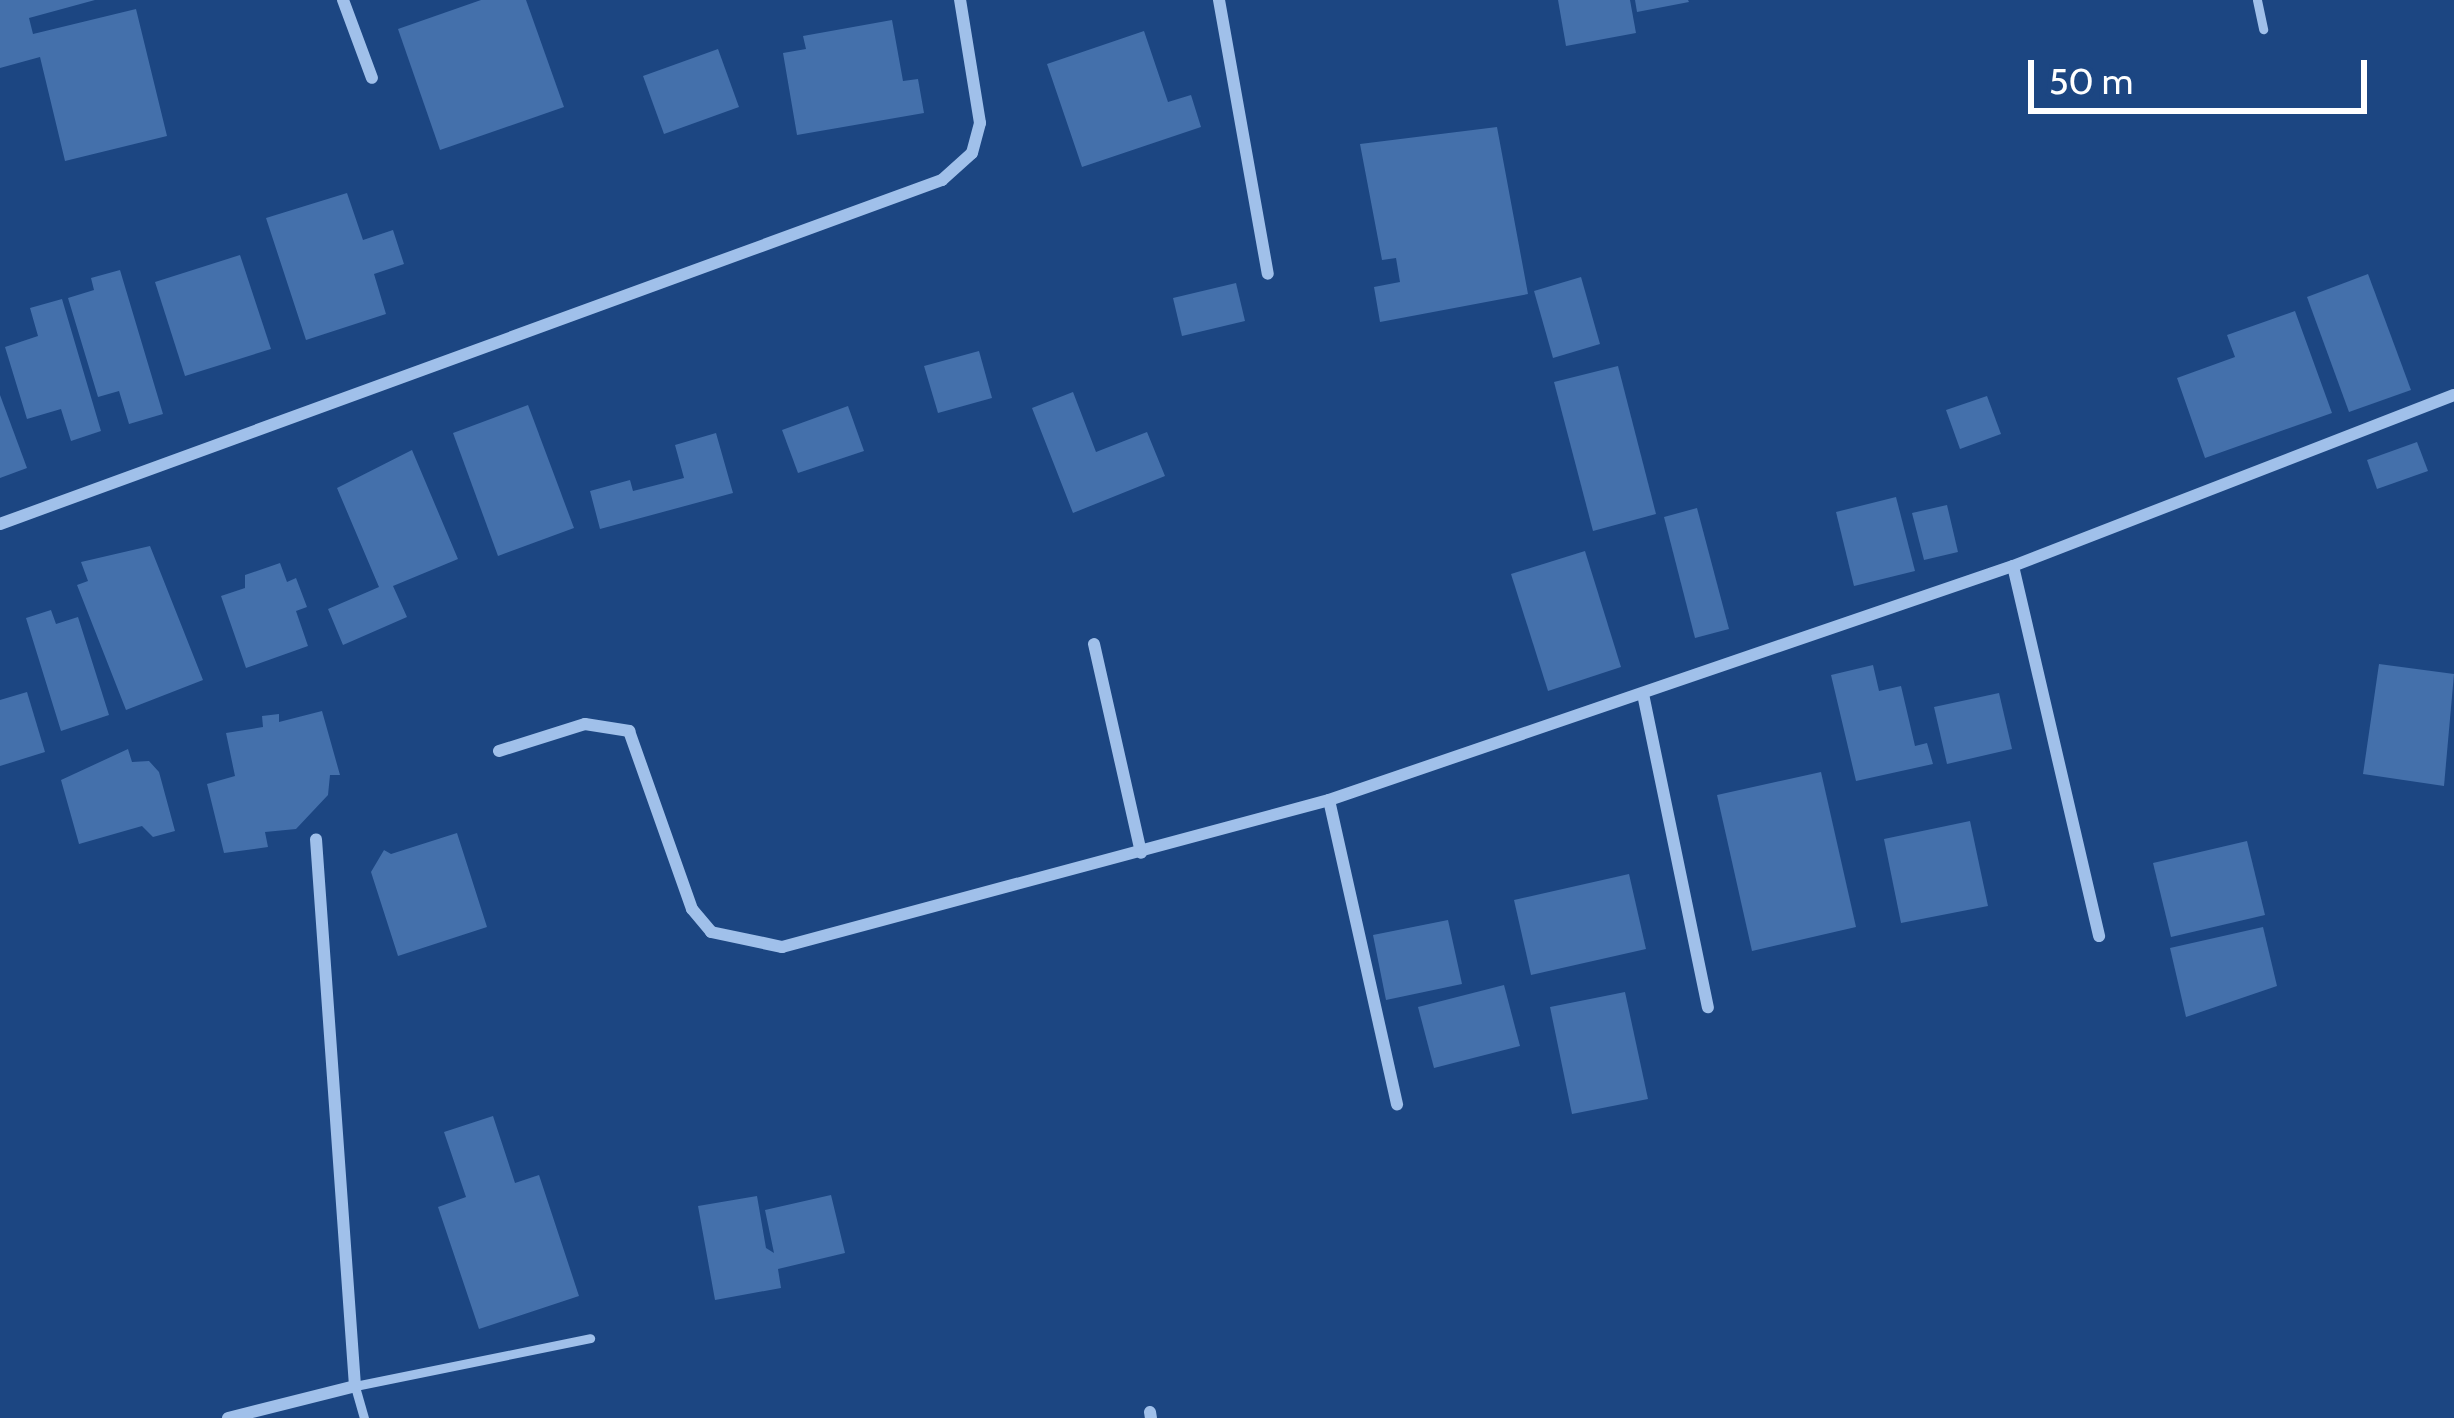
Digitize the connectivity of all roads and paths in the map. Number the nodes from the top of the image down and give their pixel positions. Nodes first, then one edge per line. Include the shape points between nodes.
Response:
1 (343, 0) edge
2 (960, 0) edge
3 (1219, 0) edge
4 (2258, 0) edge
5 (2263, 29) dead end
6 (372, 78) dead end
7 (1268, 274) dead end
8 (2454, 395) edge
9 (0, 524) edge
10 (2013, 566) junction
11 (1094, 644) dead end
12 (1642, 694) junction
13 (499, 751) dead end
14 (1329, 800) junction
15 (316, 839) dead end
16 (1141, 853) junction
17 (2099, 936) dead end
18 (1708, 1006) dead end
19 (1397, 1106) dead end
20 (590, 1338) dead end
21 (355, 1386) junction
22 (228, 1418) edge
23 (364, 1418) edge

1 - 6 street
2 - 9 street via 980,123 972,153 942,180
3 - 7 street
4 - 5 lane
8 - 10 street
10 - 12 street
10 - 17 street
11 - 16 street
12 - 14 street
12 - 18 street
13 - 16 street via 585,724 629,730 692,909 711,932 745,945 782,947
14 - 16 street
14 - 19 street
15 - 21 street
20 - 21 lane
21 - 22 street
21 - 23 lane

